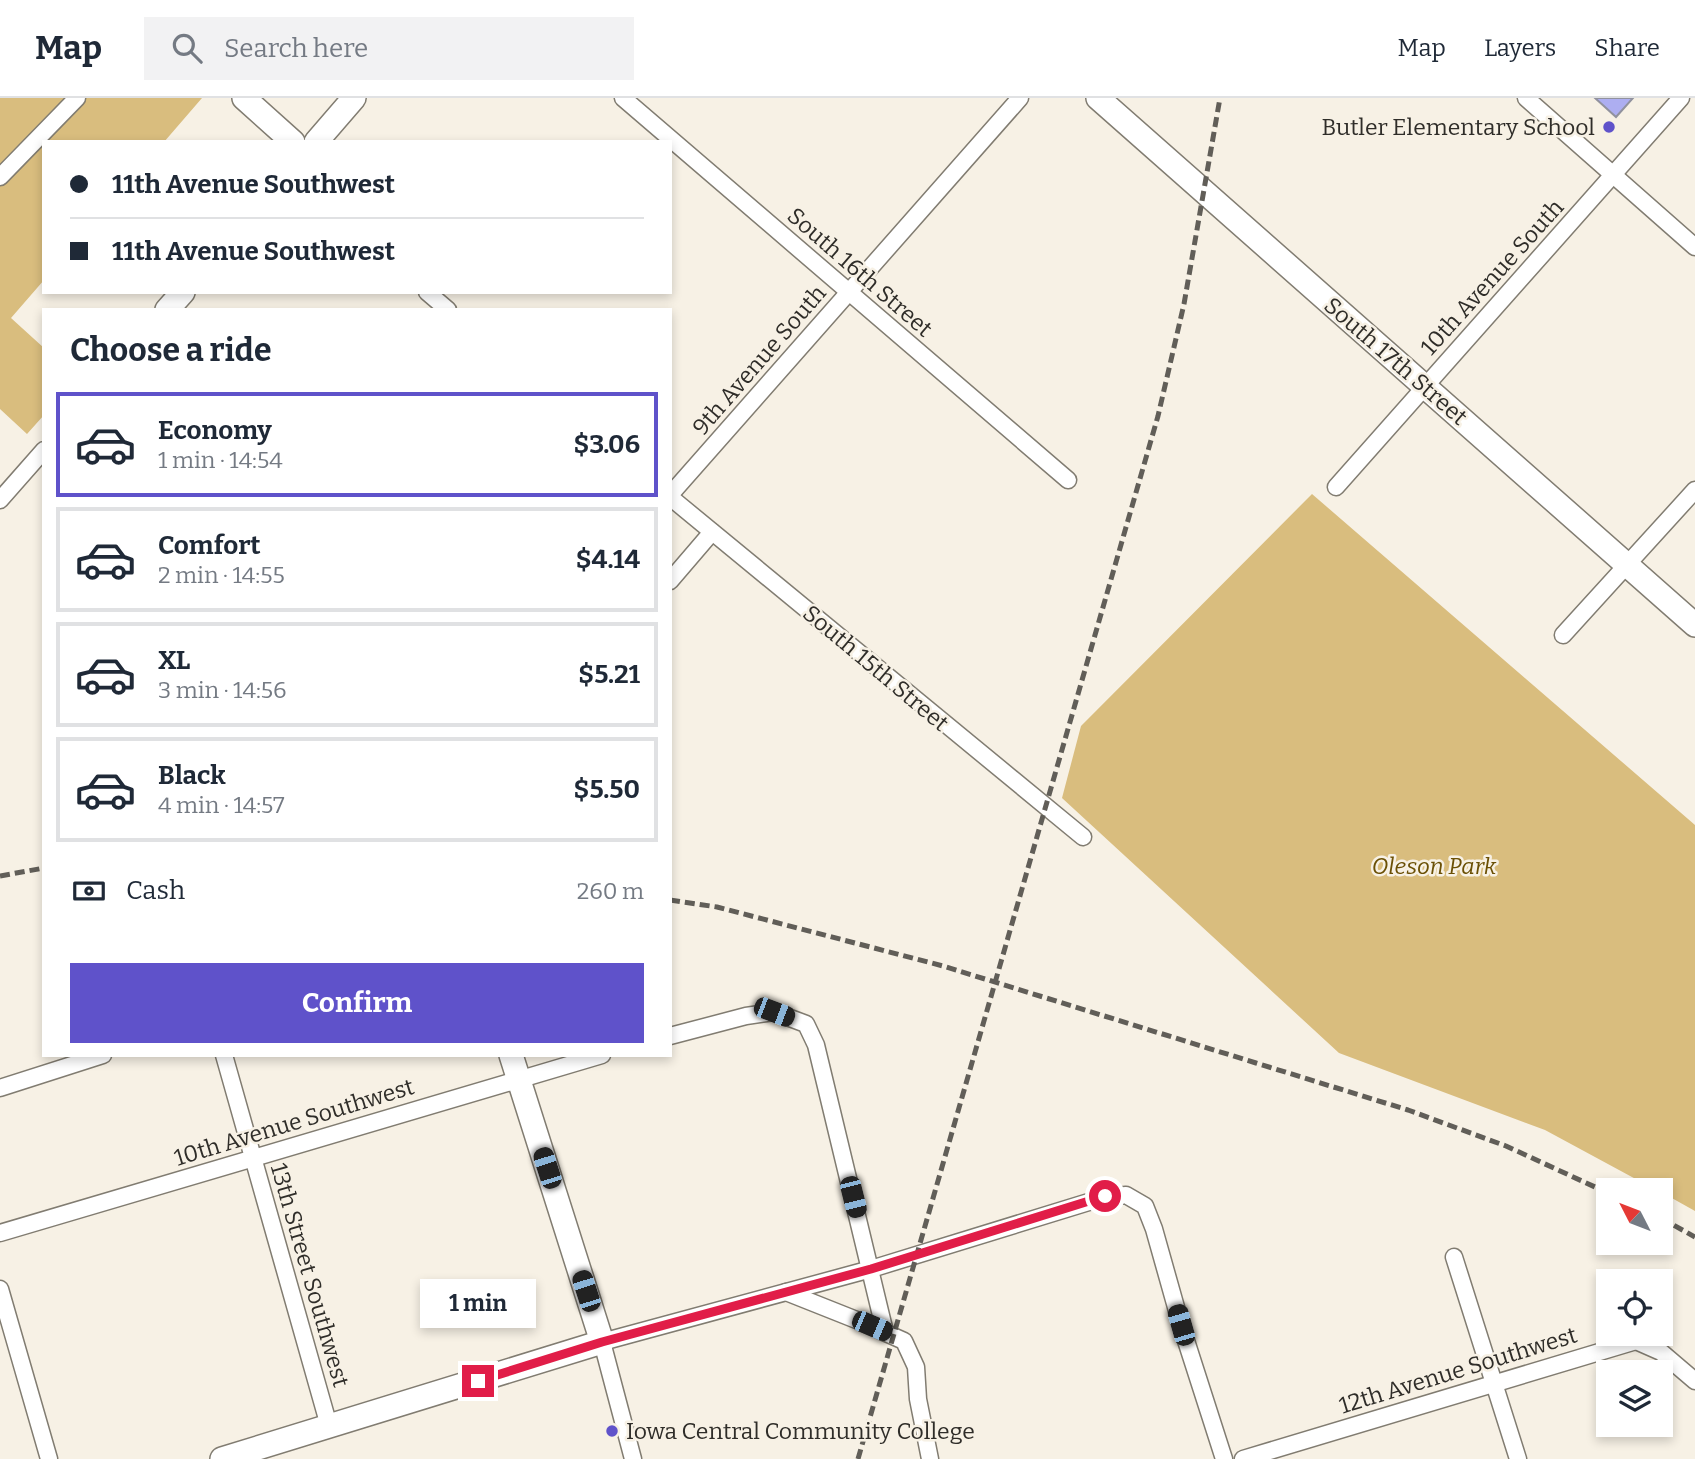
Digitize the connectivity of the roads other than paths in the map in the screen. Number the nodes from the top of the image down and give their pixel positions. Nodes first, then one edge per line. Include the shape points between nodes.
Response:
1 (77, 98) edge
2 (243, 98) edge
3 (355, 98) edge
4 (622, 98) edge
5 (1020, 98) edge
6 (1098, 98) edge
7 (1526, 98) edge
8 (1681, 98) edge
9 (291, 140) edge
10 (318, 140) edge
11 (671, 140) edge
12 (672, 141) edge
13 (1614, 175) junction
14 (0, 177) edge
15 (1695, 247) edge
16 (849, 292) junction
17 (181, 294) edge
18 (429, 294) edge
19 (169, 308) edge
20 (445, 308) edge
21 (1425, 387) junction
22 (42, 452) edge
23 (1068, 480) dead end
24 (1336, 487) dead end
25 (1695, 490) edge
26 (672, 494) edge
27 (672, 498) edge
28 (0, 500) edge
29 (712, 532) junction
30 (1628, 566) junction
31 (672, 578) edge
32 (1695, 625) edge
33 (1563, 635) dead end
34 (1083, 837) dead end
35 (672, 1035) edge
36 (97, 1057) edge
37 (224, 1057) edge
38 (512, 1057) edge
39 (595, 1057) edge
40 (519, 1078) junction
41 (0, 1088) edge
42 (253, 1159) junction
43 (0, 1233) edge
44 (1454, 1257) dead end
45 (871, 1269) junction
46 (0, 1289) edge
47 (786, 1292) junction
48 (886, 1332) junction
49 (602, 1342) junction
50 (1695, 1381) edge
51 (1495, 1382) junction
52 (329, 1426) junction
53 (49, 1459) edge
54 (222, 1459) edge
55 (633, 1459) edge
56 (930, 1459) edge
57 (1224, 1459) edge
58 (1243, 1459) edge
59 (1518, 1459) edge

1 - 14 street
2 - 9 street
3 - 10 street
4 - 11 street, South 16th Street
5 - 16 street, 9th Avenue South
6 - 21 street, South 17th Street
7 - 13 street
8 - 13 street, 10th Avenue South
12 - 16 street, South 16th Street
13 - 15 street
13 - 21 street, 10th Avenue South
16 - 23 street, South 16th Street
16 - 26 street, 9th Avenue South
17 - 19 street
18 - 20 street
21 - 24 street, 10th Avenue South
21 - 30 street, South 17th Street
22 - 28 street
25 - 30 street
27 - 29 street, South 15th Street
29 - 31 street
29 - 34 street, South 15th Street
30 - 32 street, South 17th Street
30 - 33 street
35 - 45 street via 774,1012 806,1024 816,1045
36 - 41 street
37 - 42 street, 13th Street Southwest
38 - 40 street
39 - 40 street, 10th Avenue Southwest
40 - 42 street, 10th Avenue Southwest
40 - 49 street
42 - 43 street, 10th Avenue Southwest
42 - 52 street, 13th Street Southwest
44 - 51 street
45 - 47 street
45 - 48 street
45 - 57 street via 1105,1196 1126,1195 1145,1206 1154,1229
46 - 53 street
47 - 48 street
47 - 49 street
48 - 56 street via 904,1341 916,1367
49 - 52 street
49 - 55 street
50 - 51 street, 12th Avenue Southwest via 1661,1352 1636,1340
51 - 58 street, 12th Avenue Southwest
51 - 59 street
52 - 54 street

